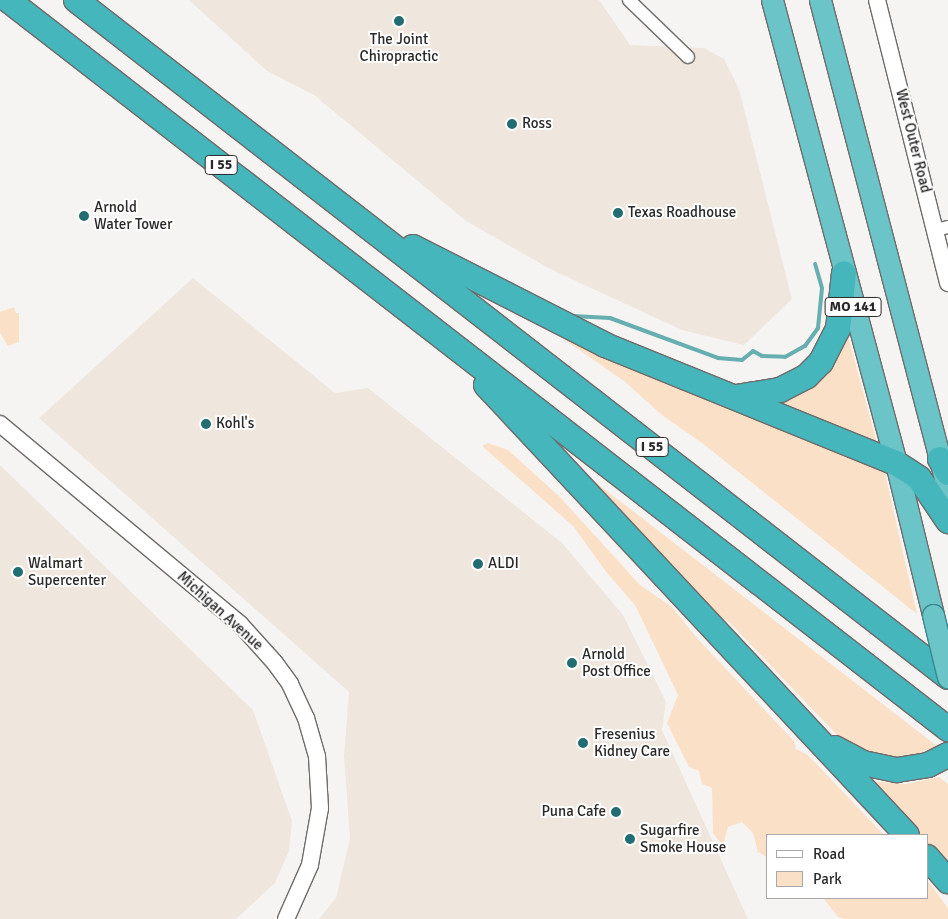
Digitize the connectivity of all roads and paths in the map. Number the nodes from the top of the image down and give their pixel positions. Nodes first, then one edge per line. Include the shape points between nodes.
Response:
1 (8, 0) edge
2 (76, 0) edge
3 (628, 0) edge
4 (772, 0) edge
5 (820, 0) edge
6 (877, 0) edge
7 (688, 56) dead end
8 (356, 217) junction
9 (942, 229) edge
10 (844, 273) junction
11 (948, 283) edge
12 (434, 330) junction
13 (735, 398) junction
14 (0, 424) edge
15 (896, 463) junction
16 (944, 466) edge
17 (948, 490) edge
18 (948, 521) edge
19 (948, 677) edge
20 (948, 729) edge
21 (816, 736) junction
22 (938, 760) edge
23 (905, 834) edge
24 (928, 858) edge
25 (948, 881) edge
26 (286, 919) edge

1 - 12 highway, I 55
2 - 8 highway, I 55
3 - 7 street
4 - 10 highway, MO 141
5 - 16 highway, MO 141
6 - 9 street, West Outer Road
8 - 13 highway via 605,345
8 - 19 highway, I 55
9 - 11 street, West Outer Road
10 - 13 highway via 838,329 821,362 807,376 780,390
10 - 15 highway, MO 141
12 - 20 highway, I 55
12 - 21 highway
13 - 15 highway
14 - 26 street, Michigan Avenue via 240,624 275,662 290,684 306,718 317,756 320,808 310,865
15 - 18 highway via 919,478
15 - 19 highway, MO 141, bridge
16 - 17 highway, MO 141
21 - 22 highway via 846,754 881,768 914,769
21 - 23 highway
24 - 25 highway

